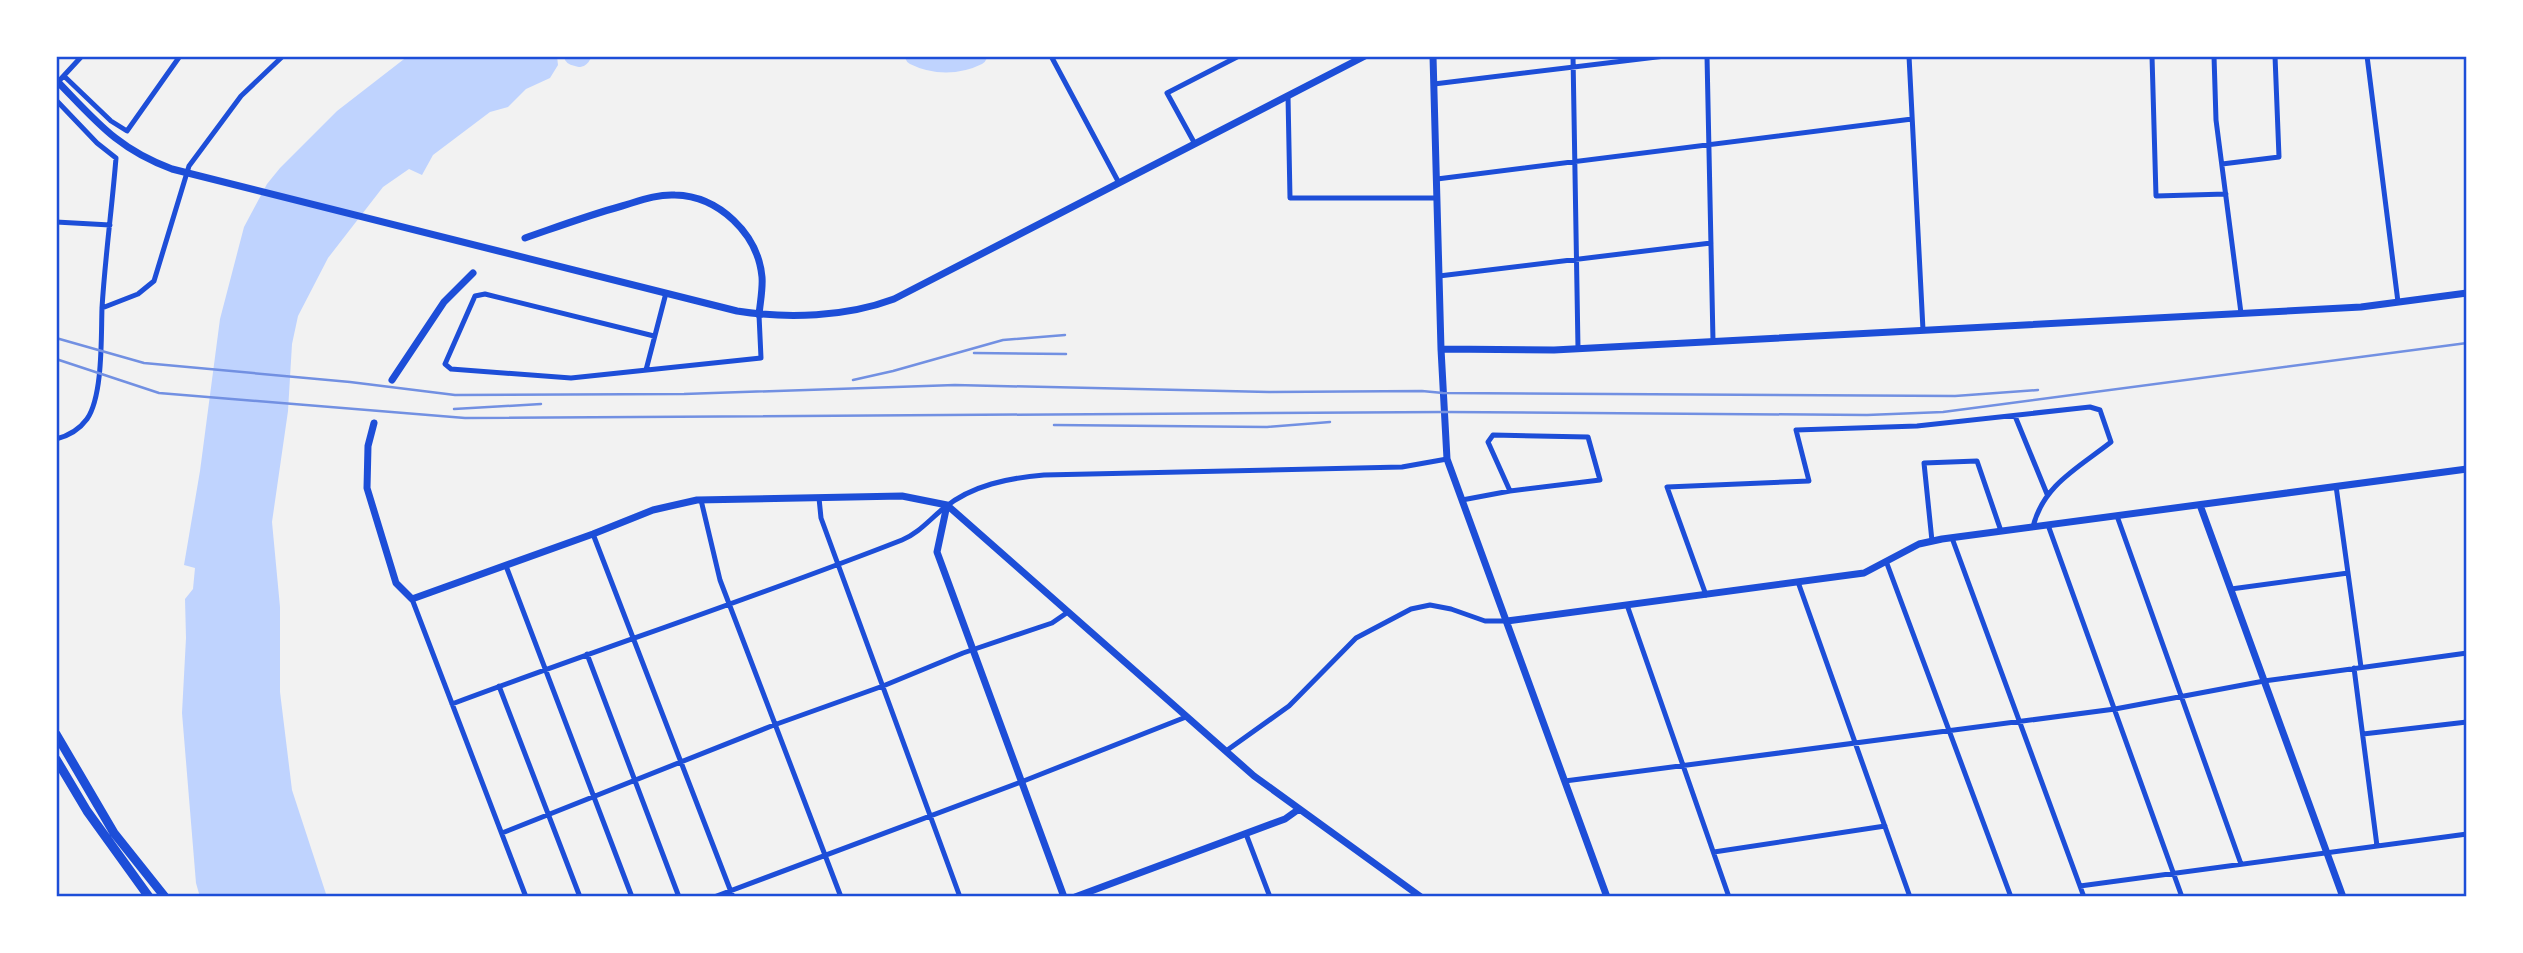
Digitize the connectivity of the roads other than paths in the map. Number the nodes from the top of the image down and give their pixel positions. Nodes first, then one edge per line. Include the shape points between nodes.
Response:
1 (82, 56) edge
2 (180, 56) edge
3 (283, 56) edge
4 (1051, 56) edge
5 (1239, 56) edge
6 (1433, 56) edge
7 (1573, 56) edge
8 (1665, 56) edge
9 (1707, 56) edge
10 (1909, 56) edge
11 (2152, 56) edge
12 (2214, 56) edge
13 (2275, 56) edge
14 (2367, 56) edge
15 (1361, 57) edge
16 (1573, 67) junction
17 (59, 80) edge
18 (1434, 84) junction
19 (56, 91) edge
20 (1288, 96) junction
21 (56, 100) edge
22 (1912, 120) junction
23 (1195, 144) junction
24 (1709, 145) junction
25 (1575, 163) junction
26 (2222, 164) junction
27 (186, 173) junction
28 (1437, 179) junction
29 (1119, 183) junction
30 (2226, 194) junction
31 (1437, 198) junction
32 (56, 222) edge
33 (110, 225) junction
34 (524, 238) dead end
35 (1711, 243) junction
36 (1576, 259) junction
37 (473, 272) dead end
38 (1439, 276) junction
39 (666, 293) junction
40 (2467, 293) edge
41 (2398, 302) junction
42 (102, 308) junction
43 (2241, 313) junction
44 (759, 315) junction
45 (1923, 330) junction
46 (654, 336) junction
47 (1713, 341) junction
48 (1578, 348) junction
49 (1441, 349) junction
50 (646, 370) junction
51 (392, 380) dead end
52 (2015, 415) junction
53 (374, 423) dead end
54 (56, 439) edge
55 (1447, 459) junction
56 (2467, 469) edge
57 (2336, 486) junction
58 (1510, 491) junction
59 (2047, 494) junction
60 (819, 498) junction
61 (701, 500) junction
62 (1462, 500) junction
63 (947, 505) junction
64 (2200, 505) junction
65 (2117, 516) junction
66 (2048, 525) junction
67 (2032, 527) junction
68 (2001, 531) junction
69 (593, 534) junction
70 (1952, 538) junction
71 (1932, 541) junction
72 (1886, 561) junction
73 (838, 565) junction
74 (506, 566) junction
75 (2348, 573) junction
76 (1798, 582) junction
77 (2231, 589) junction
78 (1706, 595) junction
79 (412, 599) junction
80 (729, 604) junction
81 (1628, 605) junction
82 (1068, 612) junction
83 (1507, 621) junction
84 (633, 637) junction
85 (973, 650) junction
86 (2467, 653) edge
87 (587, 654) junction
88 (2357, 668) junction
89 (546, 669) junction
90 (2264, 681) junction
91 (499, 686) junction
92 (883, 686) junction
93 (2181, 697) junction
94 (452, 704) junction
95 (2115, 709) junction
96 (1186, 717) junction
97 (2021, 721) junction
98 (2467, 722) edge
99 (774, 725) junction
100 (1950, 730) junction
101 (56, 734) edge
102 (2362, 734) junction
103 (1855, 743) junction
104 (1226, 751) junction
105 (56, 759) edge
106 (681, 762) junction
107 (1683, 765) junction
108 (635, 780) junction
109 (1565, 781) junction
110 (1021, 782) junction
111 (594, 796) junction
112 (1298, 809) junction
113 (548, 815) junction
114 (930, 816) junction
115 (1885, 826) junction
116 (502, 833) junction
117 (1245, 834) junction
118 (2467, 834) edge
119 (2377, 846) junction
120 (1714, 852) junction
121 (2326, 852) junction
122 (824, 856) junction
123 (2241, 864) junction
124 (2174, 873) junction
125 (2080, 886) junction
126 (731, 894) edge
127 (1418, 896) edge
128 (149, 897) edge
129 (165, 897) edge
130 (526, 897) edge
131 (580, 897) edge
132 (632, 897) edge
133 (679, 897) edge
134 (714, 897) edge
135 (841, 897) edge
136 (960, 897) edge
137 (1064, 897) edge
138 (1075, 897) edge
139 (1270, 897) edge
140 (1607, 897) edge
141 (1729, 897) edge
142 (1910, 897) edge
143 (2011, 897) edge
144 (2084, 897) edge
145 (2182, 897) edge
146 (2343, 897) edge

1 - 17 street
2 - 17 street via 127,131
3 - 27 street via 241,96
4 - 29 street
5 - 23 street via 1167,93
6 - 18 street
7 - 16 street
8 - 16 street
9 - 24 street
10 - 22 street
11 - 30 street via 2156,196
12 - 26 street
13 - 26 street via 2279,157
14 - 41 street
15 - 20 street
16 - 18 street
16 - 25 street
17 - 19 street
17 - 27 street via 115,140 151,162
18 - 28 street
20 - 23 street
20 - 31 street via 1290,198
21 - 33 street via 116,158
22 - 24 street
22 - 45 street
23 - 29 street
24 - 25 street
24 - 35 street
25 - 28 street
25 - 36 street
26 - 30 street
27 - 39 street
27 - 42 street via 154,281 138,294
28 - 31 street
29 - 44 street via 873,307
30 - 43 street
31 - 38 street
32 - 33 street
33 - 42 street
34 - 44 street via 652,197 677,195 703,201 729,215 747,235 762,278
35 - 36 street
35 - 47 street
36 - 38 street
36 - 48 street
37 - 51 street via 444,302
38 - 49 street
39 - 44 street
39 - 46 street
40 - 41 street
41 - 43 street
42 - 54 street via 101,353 92,406 87,420 71,435
43 - 45 street
44 - 50 street via 761,358
45 - 47 street
46 - 50 street
46 - 50 street via 485,294 475,296 445,364 451,369 571,377
47 - 48 street
48 - 49 street
49 - 55 street
52 - 59 street
52 - 59 street via 2090,407 2100,410 2111,442
52 - 78 street via 1917,426 1796,430 1810,481 1667,487
53 - 79 street via 368,446 367,488 396,583
55 - 62 street
55 - 63 street via 1402,467 1032,476 989,483
56 - 57 street
57 - 64 street
57 - 75 street
58 - 58 street via 1600,480 1588,437 1493,435 1488,442
58 - 62 street
59 - 67 street
60 - 61 street
60 - 63 street via 902,496
60 - 73 street via 821,518
61 - 69 street via 653,510
61 - 80 street
62 - 83 street
63 - 73 street via 913,536
63 - 82 street
63 - 85 street via 937,552
64 - 65 street
64 - 77 street
65 - 66 street
65 - 93 street
66 - 67 street
66 - 95 street
67 - 68 street
68 - 70 street
68 - 71 street via 1977,461 1924,463
69 - 74 street
69 - 84 street
70 - 71 street
70 - 97 street
71 - 72 street
72 - 76 street via 1864,573
72 - 100 street
73 - 80 street
73 - 92 street
74 - 79 street
74 - 89 street
75 - 77 street
75 - 88 street
76 - 78 street
76 - 103 street
77 - 90 street
78 - 81 street
79 - 94 street
80 - 84 street
80 - 99 street
81 - 83 street
81 - 107 street
82 - 85 street via 1052,623
82 - 96 street
83 - 104 street via 1485,621 1430,605 1399,615 1356,638 1295,701
83 - 109 street
84 - 87 street
84 - 106 street
85 - 92 street
85 - 110 street
86 - 88 street
87 - 89 street
87 - 108 street
88 - 90 street
88 - 102 street
89 - 91 street
89 - 111 street
90 - 93 street
90 - 121 street
91 - 94 street
91 - 113 street
92 - 99 street
92 - 114 street
93 - 95 street
93 - 123 street
94 - 116 street
95 - 97 street
95 - 124 street
96 - 104 street
96 - 110 street
97 - 100 street
97 - 125 street
98 - 102 street
99 - 106 street
99 - 122 street
100 - 103 street
100 - 143 street
101 - 129 highway via 114,833
102 - 119 street
103 - 107 street
103 - 115 street
104 - 112 street
105 - 128 highway via 107,841
106 - 108 street
106 - 126 street
107 - 109 street
107 - 120 street
108 - 111 street
108 - 133 street
109 - 140 street
110 - 114 street
110 - 137 street
111 - 113 street
111 - 132 street
112 - 117 street
112 - 127 street
113 - 116 street
113 - 131 street
114 - 122 street
114 - 136 street
115 - 120 street
115 - 142 street
116 - 130 street
117 - 138 street
117 - 139 street
118 - 119 street
119 - 121 street
120 - 141 street
121 - 123 street
121 - 146 street
122 - 126 street
122 - 135 street
123 - 124 street
124 - 125 street
124 - 145 street
125 - 144 street
126 - 134 street

